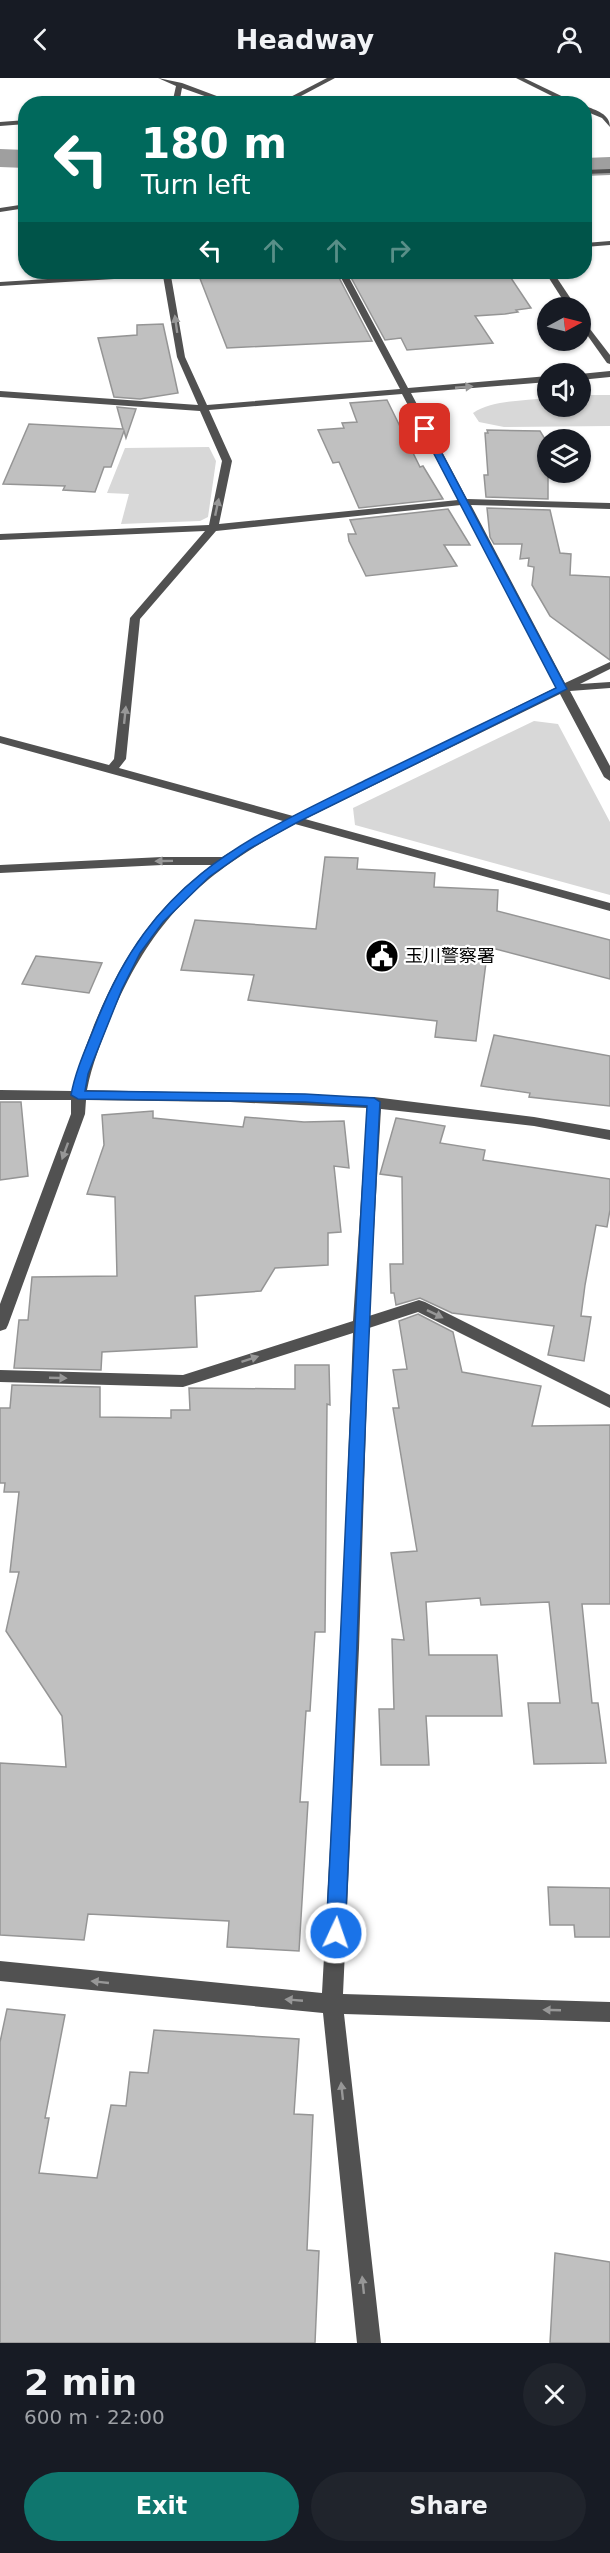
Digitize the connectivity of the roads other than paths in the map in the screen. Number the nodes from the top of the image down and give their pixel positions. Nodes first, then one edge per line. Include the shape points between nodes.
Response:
1 (161, 78) edge
2 (332, 78) edge
3 (519, 78) edge
4 (180, 84) junction
5 (177, 96) edge
6 (213, 96) edge
7 (296, 96) edge
8 (557, 96) edge
9 (592, 111) edge
10 (607, 117) edge
11 (592, 118) edge
12 (18, 123) edge
13 (0, 124) edge
14 (610, 125) edge
15 (610, 171) edge
16 (592, 172) edge
17 (18, 207) edge
18 (0, 210) edge
19 (610, 243) edge
20 (592, 244) edge
21 (69, 279) edge
22 (167, 279) edge
23 (346, 279) edge
24 (554, 279) edge
25 (0, 284) edge
26 (566, 297) edge
27 (591, 334) edge
28 (610, 361) edge
29 (610, 374) edge
30 (591, 376) edge
31 (537, 381) edge
32 (406, 392) junction
33 (0, 394) edge
34 (203, 408) junction
35 (464, 502) junction
36 (610, 506) edge
37 (213, 528) junction
38 (0, 537) edge
39 (610, 665) edge
40 (610, 685) edge
41 (562, 689) junction
42 (0, 739) edge
43 (112, 770) junction
44 (610, 777) edge
45 (292, 820) junction
46 (222, 861) junction
47 (0, 869) edge
48 (610, 907) edge
49 (0, 1095) edge
50 (78, 1095) junction
51 (374, 1102) junction
52 (610, 1135) edge
53 (361, 1323) junction
54 (0, 1326) edge
55 (0, 1376) edge
56 (610, 1402) edge
57 (0, 1971) edge
58 (332, 2004) junction
59 (610, 2012) edge
60 (369, 2343) edge

1 - 4 street
2 - 7 street
3 - 8 street
4 - 5 street
4 - 6 street
9 - 10 street
10 - 11 street
10 - 14 street
12 - 13 street
15 - 16 street
17 - 18 street
19 - 20 street
21 - 25 street
34 -> 22 street via 181,357
23 - 32 street
24 - 26 street
27 - 28 street
29 - 30 street
32 -> 31 street
32 - 34 street
32 - 35 street
33 - 34 street
37 -> 34 street via 228,461
35 - 36 street
35 - 37 street
35 - 41 street
37 - 38 street
43 -> 37 street via 120,759 135,618
39 - 41 street
40 - 41 street
41 - 44 street
41 - 45 street
42 - 43 street
43 - 45 street
45 - 46 street
45 - 48 street
46 -> 47 street
46 - 50 street via 173,904 135,953 116,989 82,1074
49 - 50 street
50 - 51 street
50 -> 54 street via 78,1114
51 - 52 street via 512,1116
51 - 53 street
55 -> 53 street via 183,1381
53 -> 56 street via 418,1306
53 - 58 street
58 -> 57 street
59 -> 58 street
60 -> 58 street

